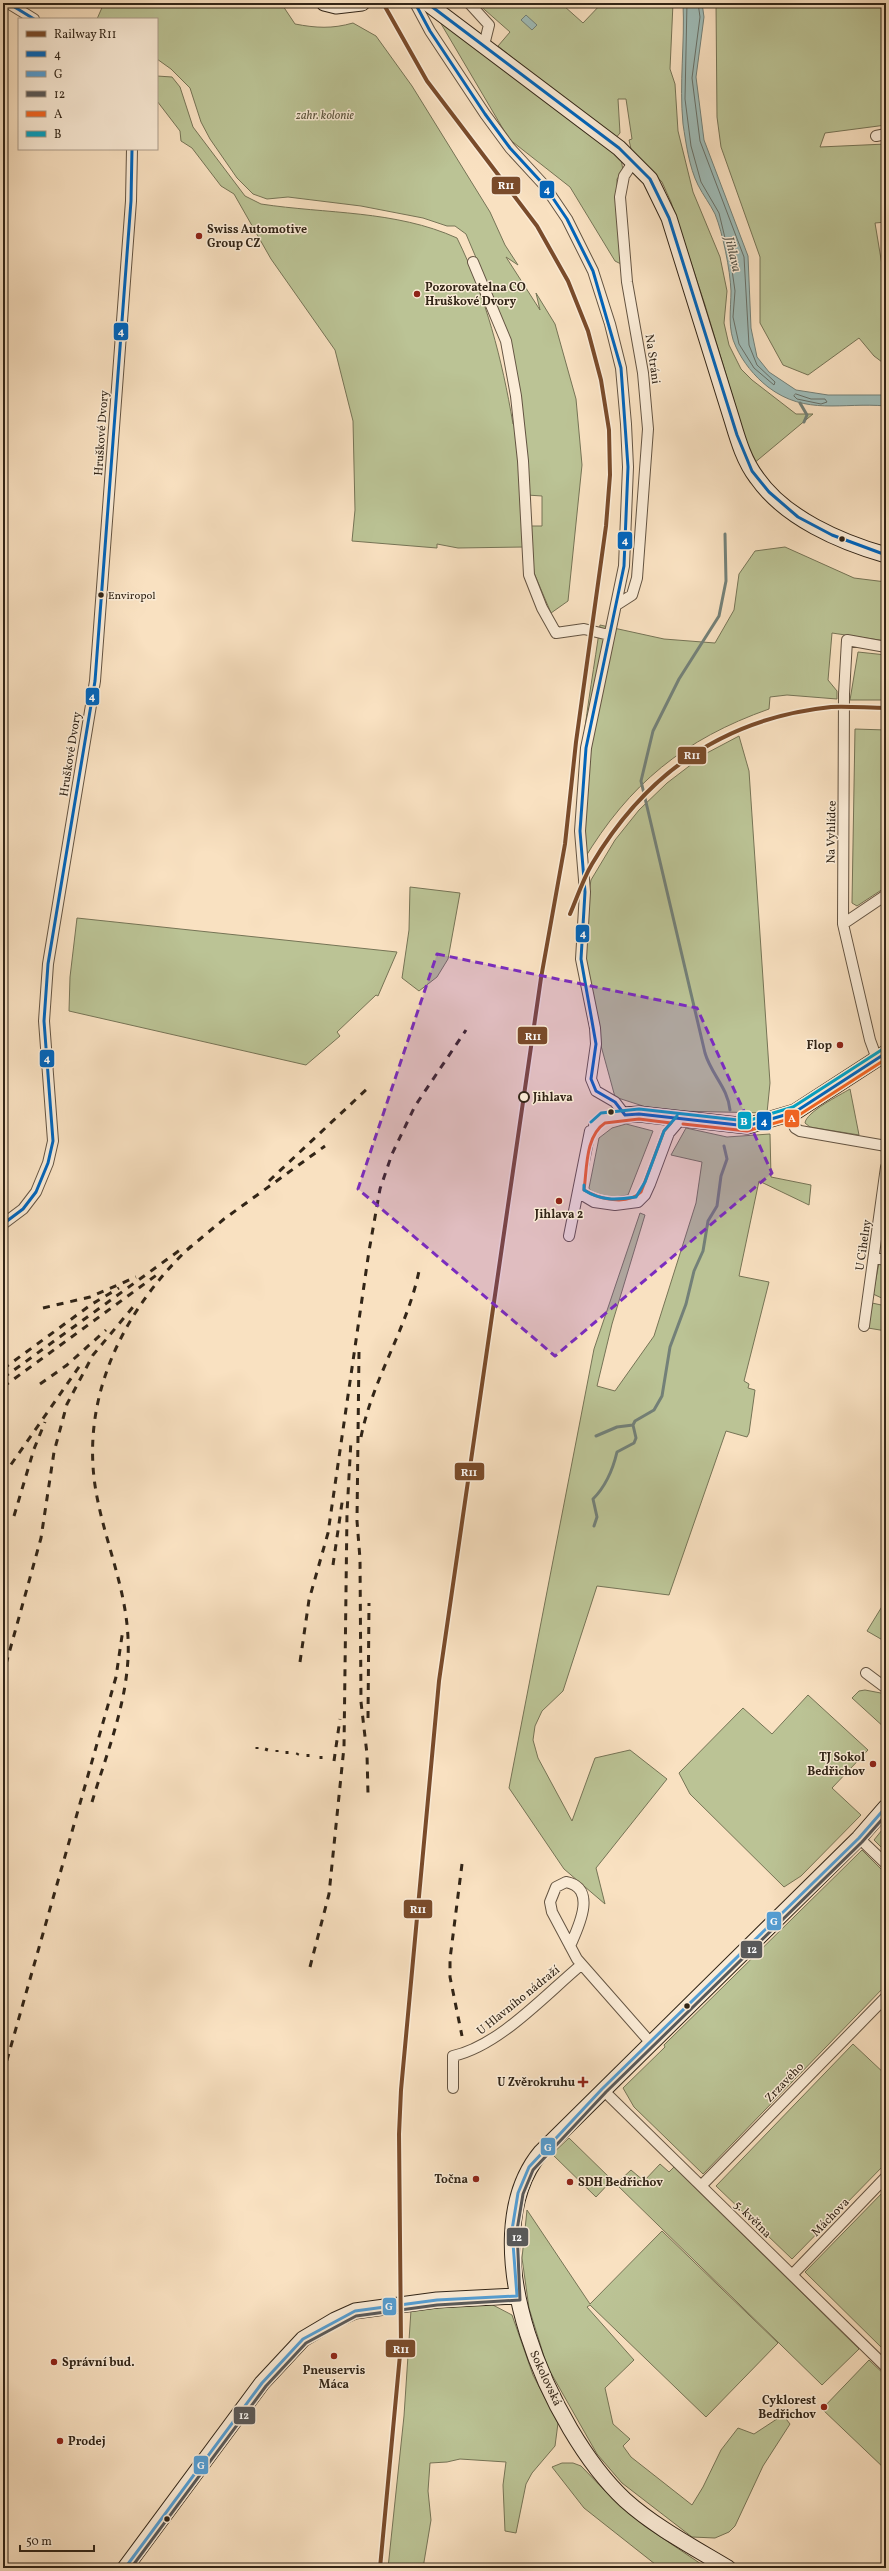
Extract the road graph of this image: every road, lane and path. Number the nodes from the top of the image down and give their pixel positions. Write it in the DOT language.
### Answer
graph roads {
  1 [pos="8,3"];
  2 [pos="324,3"];
  3 [pos="362,3"];
  4 [pos="415,3"];
  5 [pos="427,3"];
  6 [pos="469,3"];
  7 [pos="32,18"];
  8 [pos="484,45"];
  9 [pos="132,150"];
  10 [pos="634,161"];
  11 [pos="473,262"];
  12 [pos="886,555"];
  13 [pos="618,604"];
  14 [pos="609,635"];
  15 [pos="886,647"];
  16 [pos="886,895"];
  17 [pos="843,924"];
  18 [pos="881,1056"];
  19 [pos="626,1115"];
  20 [pos="789,1115"];
  21 [pos="681,1119"];
  22 [pos="886,1146"];
  23 [pos="886,1167"];
  24 [pos="579,1193"];
  25 [pos="3,1224"];
  26 [pos="569,1236"];
  27 [pos="874,1258"];
  28 [pos="886,1260"];
  29 [pos="864,1326"];
  30 [pos="866,1673"];
  31 [pos="886,1688"];
  32 [pos="886,1807"];
  33 [pos="859,1838"];
  34 [pos="886,1864"];
  35 [pos="570,1946"];
  36 [pos="581,1965"];
  37 [pos="886,1997"];
  38 [pos="650,2042"];
  39 [pos="453,2088"];
  40 [pos="602,2089"];
  41 [pos="886,2177"];
  42 [pos="701,2186"];
  43 [pos="792,2275"];
  44 [pos="517,2296"];
  45 [pos="886,2367"];
  46 [pos="124,2568"];
  47 [pos="728,2568"];
  1 -- 7 [label="street"];
  2 -- 3 [label="street"];
  4 -- 13 [label="street"];
  5 -- 8 [label="street"];
  6 -- 8 [label="street"];
  8 -- 10 [label="street"];
  9 -- 25 [label="street, Hruškové Dvory"];
  10 -- 12 [label="street"];
  10 -- 13 [label="street, Na Stráni"];
  11 -- 14 [label="street"];
  13 -- 14 [label="street"];
  14 -- 19 [label="street"];
  15 -- 17 [label="street, Na Vyhlídce"];
  16 -- 17 [label="street"];
  17 -- 18 [label="street, Na Vyhlídce"];
  18 -- 20 [label="street"];
  19 -- 21 [label="street"];
  19 -- 24 [label="street"];
  20 -- 21 [label="street"];
  20 -- 22 [label="street"];
  21 -- 24 [label="street"];
  23 -- 27 [label="street, U Cihelny"];
  24 -- 26 [label="street"];
  27 -- 28 [label="street"];
  27 -- 29 [label="street, U Cihelny"];
  30 -- 31 [label="street"];
  32 -- 33 [label="street, Sokolovská"];
  33 -- 34 [label="street"];
  33 -- 38 [label="street, Sokolovská"];
  35 -- 35 [label="street"];
  35 -- 36 [label="street"];
  36 -- 38 [label="street"];
  36 -- 39 [label="street, U Hlavního nádraží"];
  37 -- 42 [label="street, Zrzavého"];
  38 -- 40 [label="street, Sokolovská"];
  40 -- 42 [label="street, 5. května"];
  40 -- 44 [label="street, Sokolovská"];
  41 -- 43 [label="street, Máchova"];
  42 -- 43 [label="street, 5. května"];
  43 -- 45 [label="street, 5. května"];
  44 -- 46 [label="street"];
  44 -- 47 [label="street, Sokolovská"];
}
